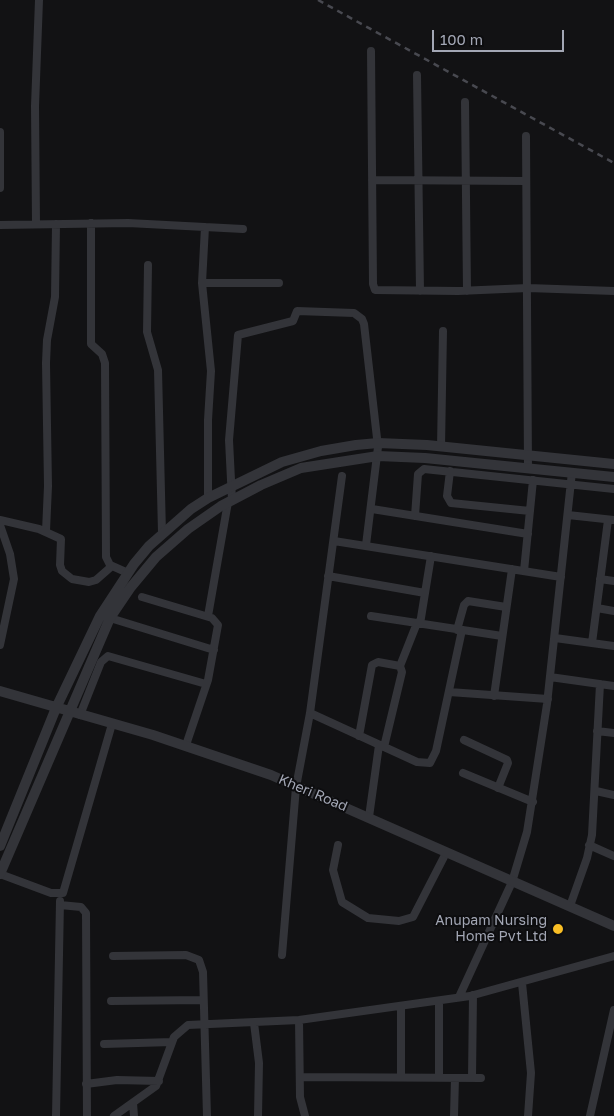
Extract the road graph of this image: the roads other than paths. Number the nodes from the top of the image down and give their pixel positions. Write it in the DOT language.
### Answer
graph roads {
  1 [pos="39,0"];
  2 [pos="371,51"];
  3 [pos="417,75"];
  4 [pos="465,102"];
  5 [pos="0,132"];
  6 [pos="526,136"];
  7 [pos="372,180"];
  8 [pos="418,180"];
  9 [pos="466,180"];
  10 [pos="526,181"];
  11 [pos="0,188"];
  12 [pos="91,223"];
  13 [pos="36,224"];
  14 [pos="56,224"];
  15 [pos="0,225"];
  16 [pos="205,227"];
  17 [pos="242,229"];
  18 [pos="148,265"];
  19 [pos="202,283"];
  20 [pos="279,283"];
  21 [pos="528,288"];
  22 [pos="420,291"];
  23 [pos="468,291"];
  24 [pos="614,291"];
  25 [pos="443,331"];
  26 [pos="440,446"];
  27 [pos="378,450"];
  28 [pos="529,461"];
  29 [pos="614,464"];
  30 [pos="450,471"];
  31 [pos="572,472"];
  32 [pos="342,476"];
  33 [pos="614,477"];
  34 [pos="534,480"];
  35 [pos="571,484"];
  36 [pos="614,489"];
  37 [pos="231,494"];
  38 [pos="208,498"];
  39 [pos="372,509"];
  40 [pos="530,511"];
  41 [pos="568,515"];
  42 [pos="415,516"];
  43 [pos="0,520"];
  44 [pos="611,520"];
  45 [pos="0,525"];
  46 [pos="46,531"];
  47 [pos="162,533"];
  48 [pos="528,534"];
  49 [pos="334,540"];
  50 [pos="366,545"];
  51 [pos="604,549"];
  52 [pos="614,550"];
  53 [pos="431,556"];
  54 [pos="112,566"];
  55 [pos="512,569"];
  56 [pos="524,571"];
  57 [pos="128,573"];
  58 [pos="328,576"];
  59 [pos="561,578"];
  60 [pos="600,579"];
  61 [pos="614,580"];
  62 [pos="425,593"];
  63 [pos="142,597"];
  64 [pos="506,607"];
  65 [pos="597,608"];
  66 [pos="614,611"];
  67 [pos="208,616"];
  68 [pos="371,616"];
  69 [pos="110,618"];
  70 [pos="419,623"];
  71 [pos="460,630"];
  72 [pos="502,636"];
  73 [pos="554,638"];
  74 [pos="592,643"];
  75 [pos="0,645"];
  76 [pos="614,646"];
  77 [pos="214,650"];
  78 [pos="400,666"];
  79 [pos="550,677"];
  80 [pos="206,684"];
  81 [pos="600,684"];
  82 [pos="614,686"];
  83 [pos="0,691"];
  84 [pos="449,692"];
  85 [pos="494,696"];
  86 [pos="548,699"];
  87 [pos="63,710"];
  88 [pos="310,713"];
  89 [pos="80,715"];
  90 [pos="112,724"];
  91 [pos="597,731"];
  92 [pos="614,733"];
  93 [pos="359,736"];
  94 [pos="464,740"];
  95 [pos="186,746"];
  96 [pos="381,746"];
  97 [pos="463,773"];
  98 [pos="296,787"];
  99 [pos="498,788"];
  100 [pos="596,791"];
  101 [pos="614,795"];
  102 [pos="533,802"];
  103 [pos="369,817"];
  104 [pos="338,845"];
  105 [pos="589,845"];
  106 [pos="0,846"];
  107 [pos="446,853"];
  108 [pos="614,856"];
  109 [pos="0,874"];
  110 [pos="512,882"];
  111 [pos="60,894"];
  112 [pos="60,905"];
  113 [pos="570,906"];
  114 [pos="614,926"];
  115 [pos="113,956"];
  116 [pos="282,956"];
  117 [pos="614,956"];
  118 [pos="522,983"];
  119 [pos="473,995"];
  120 [pos="459,997"];
  121 [pos="203,1000"];
  122 [pos="111,1001"];
  123 [pos="439,1001"];
  124 [pos="401,1007"];
  125 [pos="614,1010"];
  126 [pos="299,1020"];
  127 [pos="204,1024"];
  128 [pos="254,1024"];
  129 [pos="611,1031"];
  130 [pos="172,1042"];
  131 [pos="104,1044"];
  132 [pos="301,1077"];
  133 [pos="401,1077"];
  134 [pos="439,1078"];
  135 [pos="455,1078"];
  136 [pos="472,1078"];
  137 [pos="481,1078"];
  138 [pos="159,1081"];
  139 [pos="86,1084"];
  140 [pos="133,1103"];
  141 [pos="56,1116"];
  142 [pos="87,1116"];
  143 [pos="114,1116"];
  144 [pos="134,1116"];
  145 [pos="207,1116"];
  146 [pos="258,1116"];
  147 [pos="305,1116"];
  148 [pos="454,1116"];
  149 [pos="528,1116"];
  150 [pos="590,1116"];
  1 -- 13 [label="street"];
  2 -- 7 [label="street"];
  3 -- 8 [label="street"];
  4 -- 9 [label="street"];
  5 -- 11 [label="street"];
  6 -- 10 [label="street"];
  7 -- 8 [label="street"];
  7 -- 22 [label="street"];
  8 -- 9 [label="street"];
  8 -- 22 [label="street"];
  9 -- 10 [label="street"];
  9 -- 23 [label="street"];
  10 -- 21 [label="street"];
  12 -- 14 [label="street"];
  12 -- 16 [label="street"];
  12 -- 54 [label="street"];
  13 -- 14 [label="street"];
  13 -- 15 [label="street"];
  14 -- 46 [label="street"];
  16 -- 17 [label="street"];
  16 -- 19 [label="street"];
  18 -- 47 [label="street"];
  19 -- 20 [label="street"];
  19 -- 38 [label="street"];
  21 -- 23 [label="street"];
  21 -- 24 [label="street"];
  21 -- 28 [label="street"];
  22 -- 23 [label="street"];
  25 -- 26 [label="street"];
  26 -- 27 [label="street"];
  26 -- 28 [label="street"];
  27 -- 28 [label="street"];
  27 -- 37 [label="street"];
  27 -- 37 [label="street"];
  27 -- 39 [label="street"];
  28 -- 29 [label="street"];
  28 -- 31 [label="street"];
  30 -- 34 [label="street"];
  30 -- 40 [label="street"];
  30 -- 42 [label="street"];
  31 -- 33 [label="street"];
  31 -- 35 [label="street"];
  32 -- 49 [label="street"];
  34 -- 35 [label="street"];
  34 -- 40 [label="street"];
  35 -- 36 [label="street"];
  35 -- 41 [label="street"];
  37 -- 38 [label="street"];
  37 -- 67 [label="street"];
  37 -- 69 [label="street"];
  38 -- 47 [label="street"];
  39 -- 42 [label="street"];
  39 -- 50 [label="street"];
  40 -- 48 [label="street"];
  41 -- 44 [label="street"];
  41 -- 59 [label="street"];
  42 -- 48 [label="street"];
  43 -- 46 [label="street"];
  44 -- 51 [label="street"];
  45 -- 75 [label="street"];
  46 -- 54 [label="street"];
  47 -- 57 [label="street"];
  48 -- 56 [label="street"];
  49 -- 50 [label="street"];
  49 -- 58 [label="street"];
  50 -- 53 [label="street"];
  51 -- 52 [label="street"];
  51 -- 60 [label="street"];
  53 -- 55 [label="street"];
  53 -- 62 [label="street"];
  54 -- 57 [label="street"];
  55 -- 56 [label="street"];
  55 -- 64 [label="street"];
  56 -- 59 [label="street"];
  57 -- 87 [label="street"];
  58 -- 62 [label="street"];
  58 -- 88 [label="street"];
  59 -- 73 [label="street"];
  60 -- 61 [label="street"];
  60 -- 65 [label="street"];
  62 -- 70 [label="street"];
  63 -- 67 [label="street"];
  64 -- 71 [label="street"];
  64 -- 72 [label="street"];
  65 -- 66 [label="street"];
  65 -- 74 [label="street"];
  67 -- 77 [label="street"];
  68 -- 70 [label="street"];
  69 -- 77 [label="street"];
  69 -- 87 [label="street"];
  70 -- 71 [label="street"];
  70 -- 78 [label="street"];
  71 -- 72 [label="street"];
  71 -- 84 [label="street"];
  72 -- 85 [label="street"];
  73 -- 74 [label="street"];
  73 -- 79 [label="street"];
  74 -- 76 [label="street"];
  77 -- 80 [label="street"];
  78 -- 93 [label="street"];
  78 -- 96 [label="street"];
  79 -- 81 [label="street"];
  79 -- 86 [label="street"];
  80 -- 89 [label="street"];
  80 -- 95 [label="street"];
  81 -- 82 [label="street"];
  81 -- 91 [label="street"];
  83 -- 87 [label="street, Kheri Road"];
  84 -- 85 [label="street"];
  84 -- 96 [label="street"];
  85 -- 86 [label="street"];
  86 -- 102 [label="street"];
  87 -- 89 [label="street, Kheri Road"];
  87 -- 106 [label="street"];
  87 -- 109 [label="street"];
  88 -- 93 [label="street"];
  88 -- 98 [label="street"];
  89 -- 90 [label="street, Kheri Road"];
  90 -- 95 [label="street, Kheri Road"];
  90 -- 111 [label="street"];
  91 -- 92 [label="street"];
  91 -- 100 [label="street"];
  93 -- 96 [label="street"];
  94 -- 99 [label="street"];
  95 -- 98 [label="street, Kheri Road"];
  96 -- 103 [label="street"];
  97 -- 99 [label="street"];
  98 -- 103 [label="street, Kheri Road"];
  98 -- 116 [label="street"];
  99 -- 102 [label="street"];
  100 -- 101 [label="street"];
  100 -- 105 [label="street"];
  102 -- 110 [label="street"];
  103 -- 107 [label="street, Kheri Road"];
  104 -- 107 [label="street"];
  105 -- 108 [label="street"];
  105 -- 113 [label="street"];
  107 -- 110 [label="street, Kheri Road"];
  109 -- 111 [label="street"];
  110 -- 113 [label="street, Kheri Road"];
  110 -- 120 [label="street"];
  111 -- 112 [label="street"];
  112 -- 139 [label="street"];
  112 -- 141 [label="street"];
  113 -- 114 [label="street, Kheri Road"];
  115 -- 121 [label="street"];
  117 -- 118 [label="street"];
  118 -- 119 [label="street"];
  118 -- 149 [label="street"];
  119 -- 120 [label="street"];
  119 -- 136 [label="street"];
  120 -- 123 [label="street"];
  121 -- 122 [label="street"];
  121 -- 127 [label="street"];
  123 -- 124 [label="street"];
  123 -- 134 [label="street"];
  124 -- 126 [label="street"];
  124 -- 133 [label="street"];
  125 -- 129 [label="street"];
  126 -- 128 [label="street"];
  126 -- 132 [label="street"];
  127 -- 128 [label="street"];
  127 -- 130 [label="street"];
  127 -- 145 [label="street"];
  128 -- 146 [label="street"];
  129 -- 150 [label="street"];
  130 -- 131 [label="street"];
  130 -- 138 [label="street"];
  132 -- 133 [label="street"];
  132 -- 147 [label="street"];
  133 -- 134 [label="street"];
  134 -- 135 [label="street"];
  135 -- 136 [label="street"];
  135 -- 148 [label="street"];
  136 -- 137 [label="street"];
  138 -- 139 [label="street"];
  138 -- 140 [label="street"];
  139 -- 142 [label="street"];
  140 -- 143 [label="street"];
  140 -- 144 [label="street"];
}
